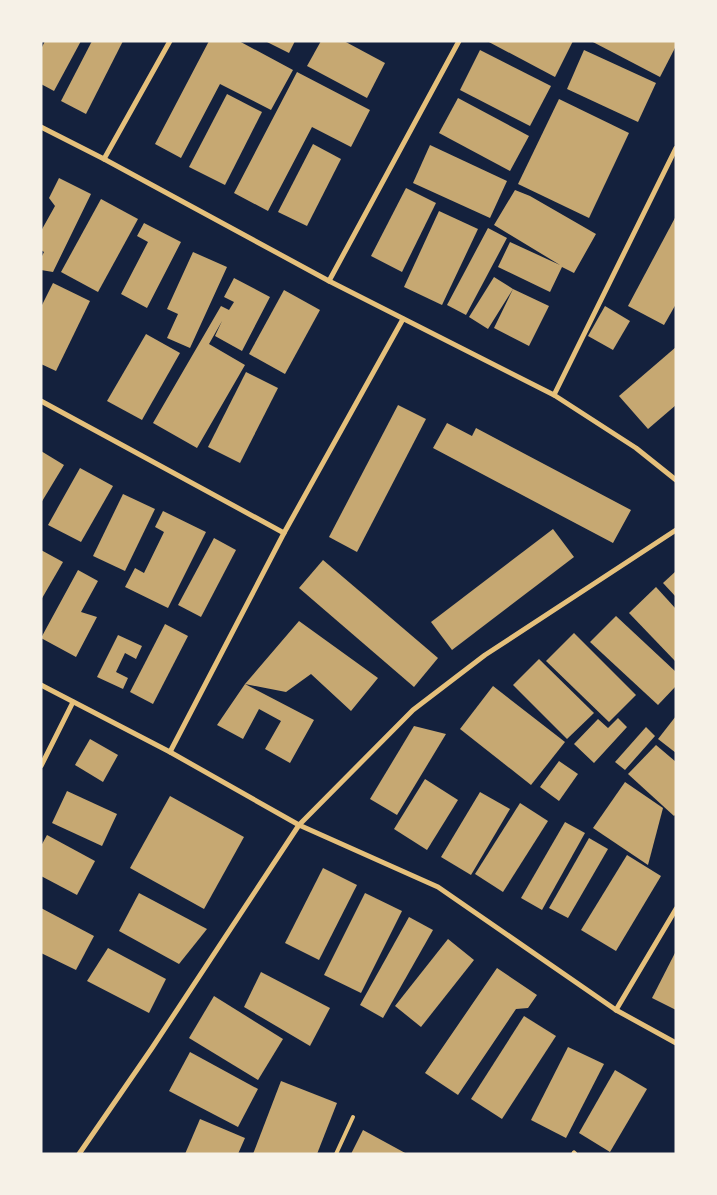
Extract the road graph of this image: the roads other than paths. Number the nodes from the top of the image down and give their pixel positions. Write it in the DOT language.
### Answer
graph roads {
  1 [pos="170,41"];
  2 [pos="459,41"];
  3 [pos="41,127"];
  4 [pos="676,148"];
  5 [pos="104,159"];
  6 [pos="329,280"];
  7 [pos="403,319"];
  8 [pos="554,395"];
  9 [pos="41,401"];
  10 [pos="676,480"];
  11 [pos="676,530"];
  12 [pos="284,533"];
  13 [pos="41,685"];
  14 [pos="73,702"];
  15 [pos="170,752"];
  16 [pos="41,766"];
  17 [pos="299,825"];
  18 [pos="676,909"];
  19 [pos="616,1010"];
  20 [pos="676,1043"];
  21 [pos="353,1117"];
  22 [pos="79,1154"];
  23 [pos="336,1154"];
  1 -- 5 [label="street"];
  2 -- 6 [label="street"];
  3 -- 5 [label="street"];
  4 -- 8 [label="street"];
  5 -- 6 [label="street"];
  6 -- 7 [label="street"];
  7 -- 8 [label="street"];
  7 -- 12 [label="street"];
  8 -- 10 [label="street"];
  9 -- 12 [label="street"];
  11 -- 17 [label="street"];
  12 -- 15 [label="street"];
  13 -- 14 [label="street"];
  14 -- 15 [label="street"];
  14 -- 16 [label="street"];
  15 -- 17 [label="street"];
  17 -- 19 [label="street"];
  17 -- 22 [label="street"];
  18 -- 19 [label="street"];
  19 -- 20 [label="street"];
  21 -- 23 [label="lane"];
}
